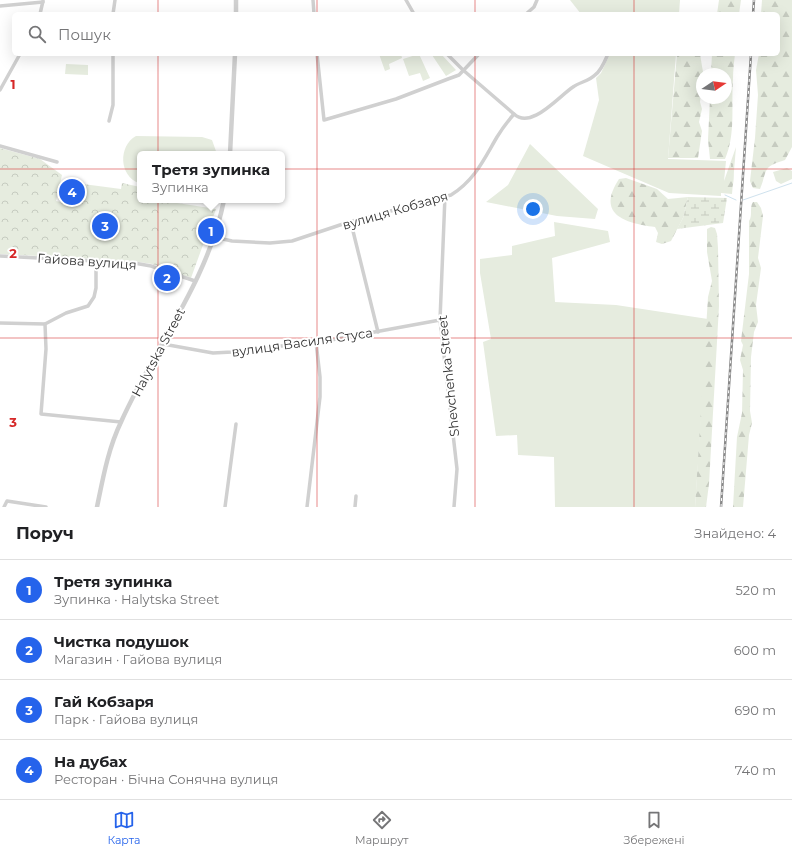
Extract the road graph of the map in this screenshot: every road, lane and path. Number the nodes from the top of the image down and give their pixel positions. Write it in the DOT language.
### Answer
graph roads {
  1 [pos="115,0"];
  2 [pos="236,0"];
  3 [pos="313,0"];
  4 [pos="406,0"];
  5 [pos="537,0"];
  6 [pos="43,1"];
  7 [pos="0,6"];
  8 [pos="40,12"];
  9 [pos="113,12"];
  10 [pos="236,12"];
  11 [pos="314,12"];
  12 [pos="413,12"];
  13 [pos="528,12"];
  14 [pos="19,56"];
  15 [pos="112,56"];
  16 [pos="235,56"];
  17 [pos="317,56"];
  18 [pos="450,56"];
  19 [pos="477,56"];
  20 [pos="607,56"];
  21 [pos="463,70"];
  22 [pos="0,90"];
  23 [pos="514,114"];
  24 [pos="109,122"];
  25 [pos="0,146"];
  26 [pos="230,151"];
  27 [pos="57,162"];
  28 [pos="446,196"];
  29 [pos="223,203"];
  30 [pos="349,222"];
  31 [pos="214,238"];
  32 [pos="0,256"];
  33 [pos="96,261"];
  34 [pos="195,282"];
  35 [pos="440,320"];
  36 [pos="0,323"];
  37 [pos="45,324"];
  38 [pos="378,332"];
  39 [pos="316,342"];
  40 [pos="163,344"];
  41 [pos="121,422"];
  42 [pos="236,424"];
  43 [pos="356,496"];
  44 [pos="4,507"];
  45 [pos="46,507"];
  46 [pos="97,507"];
  47 [pos="225,507"];
  48 [pos="306,507"];
  49 [pos="356,507"];
  50 [pos="454,507"];
  1 -- 9 [label="street"];
  2 -- 10 [label="street"];
  3 -- 11 [label="street"];
  4 -- 12 [label="street"];
  5 -- 13 [label="street"];
  6 -- 7 [label="street"];
  6 -- 8 [label="street"];
  14 -- 22 [label="street"];
  15 -- 24 [label="street"];
  16 -- 26 [label="street"];
  17 -- 21 [label="street"];
  18 -- 21 [label="street"];
  19 -- 21 [label="street"];
  20 -- 23 [label="street"];
  21 -- 23 [label="street"];
  23 -- 28 [label="street, вулиця Кобзаря"];
  25 -- 27 [label="street"];
  28 -- 30 [label="street, вулиця Кобзаря"];
  28 -- 35 [label="street, Shevchenka Street"];
  29 -- 31 [label="street, Halytska Street"];
  30 -- 31 [label="street, вулиця Кобзаря"];
  30 -- 38 [label="street"];
  31 -- 34 [label="street, Halytska Street"];
  32 -- 33 [label="street, Гайова вулиця"];
  33 -- 34 [label="street, Гайова вулиця"];
  33 -- 37 [label="street"];
  34 -- 40 [label="street, Halytska Street"];
  35 -- 38 [label="street, вулиця Василя Стуса"];
  35 -- 50 [label="street, Shevchenka Street"];
  36 -- 37 [label="street"];
  37 -- 41 [label="street"];
  38 -- 39 [label="street, вулиця Василя Стуса"];
  39 -- 40 [label="street, вулиця Василя Стуса"];
  39 -- 48 [label="street"];
  40 -- 41 [label="street, Halytska Street"];
  41 -- 46 [label="street, Halytska Street"];
  42 -- 47 [label="street"];
  43 -- 49 [label="street"];
  44 -- 45 [label="street"];
}
